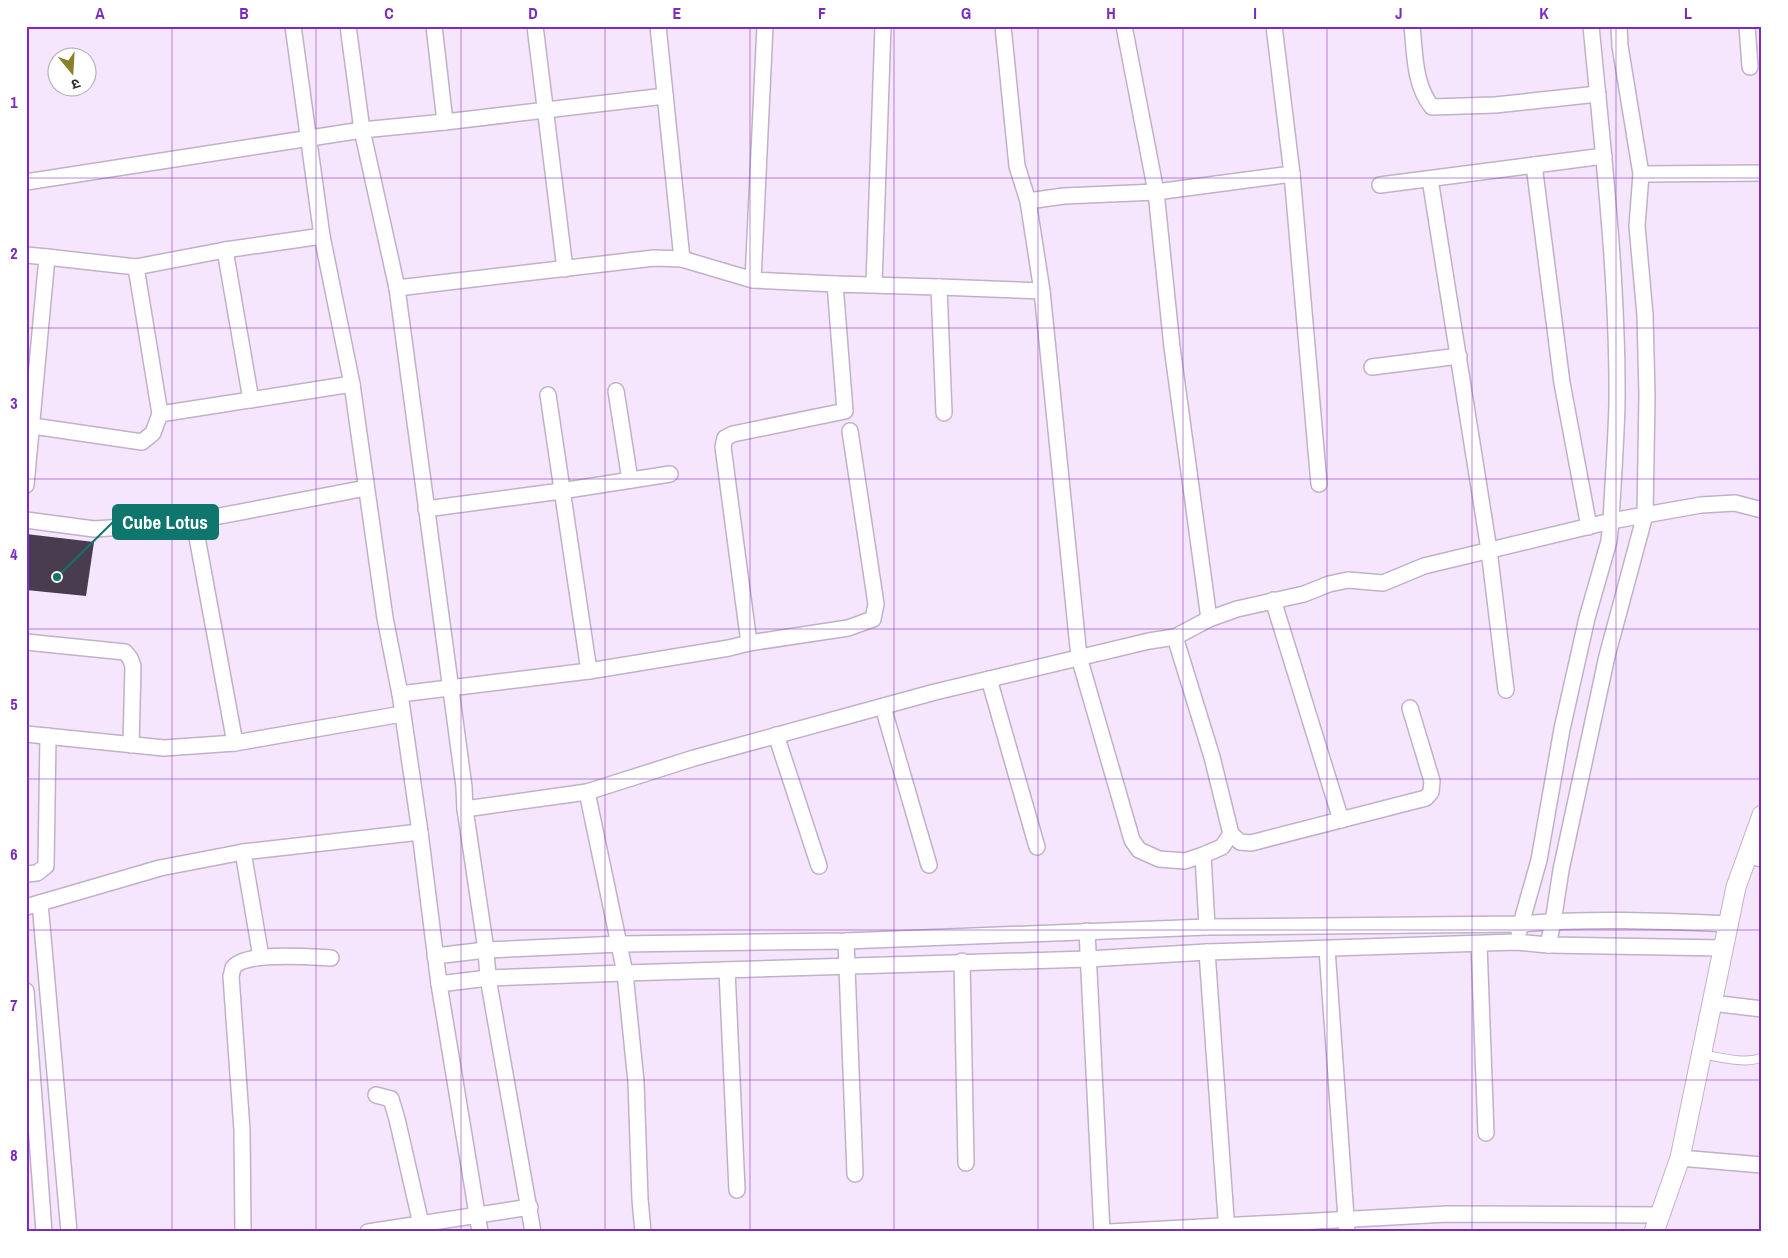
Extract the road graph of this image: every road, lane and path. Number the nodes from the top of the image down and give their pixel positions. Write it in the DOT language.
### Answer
graph roads {
  1 [pos="293,26"];
  2 [pos="348,26"];
  3 [pos="434,26"];
  4 [pos="535,26"];
  5 [pos="658,26"];
  6 [pos="765,26"];
  7 [pos="883,26"];
  8 [pos="1003,26"];
  9 [pos="1124,26"];
  10 [pos="1274,26"];
  11 [pos="1412,26"];
  12 [pos="1591,26"];
  13 [pos="1619,26"];
  14 [pos="1747,26"];
  15 [pos="1750,67"];
  16 [pos="1598,94"];
  17 [pos="665,96"];
  18 [pos="545,110"];
  19 [pos="445,122"];
  20 [pos="362,130"];
  21 [pos="308,139"];
  22 [pos="1604,156"];
  23 [pos="1534,166"];
  24 [pos="1762,173"];
  25 [pos="1292,174"];
  26 [pos="1641,174"];
  27 [pos="1430,179"];
  28 [pos="26,182"];
  29 [pos="1380,186"];
  30 [pos="1156,192"];
  31 [pos="1028,201"];
  32 [pos="322,236"];
  33 [pos="225,250"];
  34 [pos="26,255"];
  35 [pos="47,257"];
  36 [pos="682,259"];
  37 [pos="136,268"];
  38 [pos="565,269"];
  39 [pos="753,280"];
  40 [pos="835,284"];
  41 [pos="874,284"];
  42 [pos="939,287"];
  43 [pos="397,288"];
  44 [pos="1042,291"];
  45 [pos="1459,356"];
  46 [pos="1372,367"];
  47 [pos="352,384"];
  48 [pos="616,391"];
  49 [pos="548,395"];
  50 [pos="251,400"];
  51 [pos="944,413"];
  52 [pos="160,414"];
  53 [pos="29,426"];
  54 [pos="850,430"];
  55 [pos="670,474"];
  56 [pos="630,480"];
  57 [pos="1319,484"];
  58 [pos="26,485"];
  59 [pos="366,488"];
  60 [pos="561,491"];
  61 [pos="426,509"];
  62 [pos="1762,510"];
  63 [pos="1645,515"];
  64 [pos="26,520"];
  65 [pos="194,521"];
  66 [pos="1611,521"];
  67 [pos="1588,527"];
  68 [pos="1489,550"];
  69 [pos="1273,600"];
  70 [pos="1209,619"];
  71 [pos="1175,637"];
  72 [pos="26,642"];
  73 [pos="749,643"];
  74 [pos="1079,657"];
  75 [pos="588,670"];
  76 [pos="989,679"];
  77 [pos="450,688"];
  78 [pos="1506,690"];
  79 [pos="400,694"];
  80 [pos="883,706"];
  81 [pos="1410,708"];
  82 [pos="402,714"];
  83 [pos="26,734"];
  84 [pos="48,736"];
  85 [pos="776,736"];
  86 [pos="235,743"];
  87 [pos="131,745"];
  88 [pos="587,792"];
  89 [pos="465,809"];
  90 [pos="1762,816"];
  91 [pos="1341,820"];
  92 [pos="420,832"];
  93 [pos="1231,834"];
  94 [pos="1037,847"];
  95 [pos="243,852"];
  96 [pos="1203,855"];
  97 [pos="1754,858"];
  98 [pos="929,865"];
  99 [pos="819,866"];
  100 [pos="26,874"];
  101 [pos="33,905"];
  102 [pos="1553,922"];
  103 [pos="1521,924"];
  104 [pos="1730,924"];
  105 [pos="1207,927"];
  106 [pos="1087,931"];
  107 [pos="846,940"];
  108 [pos="1516,942"];
  109 [pos="620,944"];
  110 [pos="1479,944"];
  111 [pos="1548,945"];
  112 [pos="1723,948"];
  113 [pos="1327,949"];
  114 [pos="486,950"];
  115 [pos="1207,952"];
  116 [pos="435,956"];
  117 [pos="261,957"];
  118 [pos="331,958"];
  119 [pos="1088,959"];
  120 [pos="962,961"];
  121 [pos="848,965"];
  122 [pos="727,970"];
  123 [pos="625,973"];
  124 [pos="488,978"];
  125 [pos="439,984"];
  126 [pos="26,991"];
  127 [pos="1712,1003"];
  128 [pos="1762,1009"];
  129 [pos="1701,1054"];
  130 [pos="1762,1056"];
  131 [pos="376,1094"];
  132 [pos="1486,1133"];
  133 [pos="1680,1158"];
  134 [pos="966,1163"];
  135 [pos="1762,1165"];
  136 [pos="63,1168"];
  137 [pos="40,1170"];
  138 [pos="855,1174"];
  139 [pos="737,1190"];
  140 [pos="530,1207"];
  141 [pos="477,1215"];
  142 [pos="1657,1223"];
  143 [pos="421,1224"];
  144 [pos="1347,1226"];
  145 [pos="1227,1229"];
  146 [pos="44,1232"];
  147 [pos="69,1232"];
  148 [pos="244,1232"];
  149 [pos="368,1232"];
  150 [pos="480,1232"];
  151 [pos="533,1232"];
  152 [pos="643,1232"];
  153 [pos="1102,1232"];
  154 [pos="1109,1232"];
  1 -- 21 [label="street"];
  2 -- 20 [label="street"];
  3 -- 19 [label="street"];
  4 -- 18 [label="street"];
  5 -- 17 [label="street"];
  6 -- 39 [label="street"];
  7 -- 41 [label="street"];
  8 -- 31 [label="street"];
  9 -- 30 [label="street"];
  10 -- 25 [label="street"];
  11 -- 16 [label="street"];
  12 -- 16 [label="street"];
  13 -- 26 [label="street"];
  14 -- 15 [label="street"];
  16 -- 22 [label="street"];
  17 -- 18 [label="street"];
  17 -- 36 [label="street"];
  18 -- 19 [label="street"];
  18 -- 38 [label="street"];
  19 -- 20 [label="street"];
  20 -- 21 [label="street"];
  20 -- 43 [label="street"];
  21 -- 28 [label="street"];
  21 -- 32 [label="street"];
  22 -- 23 [label="street"];
  22 -- 66 [label="street"];
  23 -- 27 [label="street"];
  23 -- 67 [label="street"];
  24 -- 26 [label="street"];
  25 -- 30 [label="street"];
  25 -- 57 [label="street"];
  26 -- 63 [label="street"];
  27 -- 29 [label="street"];
  27 -- 45 [label="street"];
  30 -- 31 [label="street"];
  30 -- 70 [label="street"];
  31 -- 44 [label="street"];
  32 -- 33 [label="street"];
  32 -- 47 [label="street"];
  33 -- 37 [label="street"];
  33 -- 50 [label="street"];
  34 -- 35 [label="street"];
  35 -- 37 [label="street"];
  35 -- 53 [label="street"];
  36 -- 38 [label="street"];
  36 -- 39 [label="street"];
  37 -- 52 [label="street"];
  38 -- 43 [label="street"];
  39 -- 40 [label="street"];
  40 -- 41 [label="street"];
  40 -- 73 [label="street"];
  41 -- 42 [label="street"];
  42 -- 44 [label="street"];
  42 -- 51 [label="street"];
  43 -- 61 [label="street"];
  44 -- 74 [label="street"];
  45 -- 46 [label="street"];
  45 -- 68 [label="street"];
  47 -- 50 [label="street"];
  47 -- 59 [label="street"];
  48 -- 56 [label="street"];
  49 -- 60 [label="street"];
  50 -- 52 [label="street"];
  52 -- 53 [label="street"];
  53 -- 58 [label="street"];
  54 -- 73 [label="street"];
  55 -- 56 [label="street"];
  56 -- 60 [label="street"];
  59 -- 65 [label="street"];
  59 -- 79 [label="street"];
  60 -- 61 [label="street"];
  60 -- 75 [label="street"];
  61 -- 77 [label="street"];
  62 -- 63 [label="street"];
  63 -- 66 [label="street"];
  63 -- 102 [label="street"];
  64 -- 65 [label="street"];
  65 -- 86 [label="street"];
  66 -- 67 [label="street"];
  66 -- 103 [label="street"];
  67 -- 68 [label="street"];
  68 -- 69 [label="street"];
  68 -- 78 [label="street"];
  69 -- 70 [label="street"];
  69 -- 91 [label="street"];
  70 -- 71 [label="street"];
  71 -- 74 [label="street"];
  71 -- 93 [label="street"];
  72 -- 87 [label="street"];
  73 -- 75 [label="street"];
  74 -- 76 [label="street"];
  74 -- 96 [label="street"];
  75 -- 77 [label="street"];
  76 -- 80 [label="street"];
  76 -- 94 [label="street"];
  77 -- 79 [label="street"];
  77 -- 89 [label="street"];
  79 -- 82 [label="street"];
  80 -- 85 [label="street"];
  80 -- 98 [label="street"];
  81 -- 91 [label="street"];
  82 -- 86 [label="street"];
  82 -- 92 [label="street"];
  83 -- 84 [label="street"];
  84 -- 87 [label="street"];
  84 -- 100 [label="street"];
  85 -- 88 [label="street"];
  85 -- 99 [label="street"];
  86 -- 87 [label="street"];
  88 -- 89 [label="street"];
  88 -- 109 [label="street"];
  89 -- 114 [label="street"];
  90 -- 97 [label="street"];
  91 -- 93 [label="street"];
  92 -- 95 [label="street"];
  92 -- 116 [label="street"];
  93 -- 96 [label="street"];
  95 -- 101 [label="street"];
  95 -- 117 [label="street"];
  96 -- 105 [label="street"];
  97 -- 104 [label="street"];
  101 -- 136 [label="street"];
  102 -- 103 [label="street"];
  102 -- 104 [label="street"];
  102 -- 111 [label="street"];
  103 -- 105 [label="street"];
  103 -- 108 [label="street"];
  104 -- 112 [label="street"];
  105 -- 106 [label="street"];
  106 -- 107 [label="street"];
  106 -- 119 [label="street"];
  107 -- 109 [label="street"];
  107 -- 121 [label="street"];
  108 -- 110 [label="street"];
  108 -- 111 [label="street"];
  109 -- 114 [label="street"];
  109 -- 123 [label="street"];
  110 -- 113 [label="street"];
  110 -- 132 [label="street"];
  111 -- 112 [label="street"];
  112 -- 127 [label="street"];
  113 -- 115 [label="street"];
  113 -- 144 [label="street"];
  114 -- 116 [label="street"];
  114 -- 124 [label="street"];
  115 -- 119 [label="street"];
  115 -- 145 [label="street"];
  116 -- 125 [label="street"];
  117 -- 118 [label="street"];
  117 -- 148 [label="street"];
  119 -- 120 [label="street"];
  119 -- 153 [label="street"];
  120 -- 121 [label="street"];
  120 -- 134 [label="street"];
  121 -- 122 [label="street"];
  121 -- 138 [label="street"];
  122 -- 123 [label="street"];
  122 -- 139 [label="street"];
  123 -- 124 [label="street"];
  123 -- 152 [label="street"];
  124 -- 125 [label="street"];
  124 -- 140 [label="street"];
  125 -- 141 [label="street"];
  126 -- 137 [label="street"];
  127 -- 128 [label="street"];
  127 -- 129 [label="street"];
  129 -- 130 [label="lane"];
  129 -- 133 [label="street"];
  131 -- 143 [label="street"];
  133 -- 135 [label="street"];
  133 -- 142 [label="street"];
  136 -- 137 [label="street"];
  136 -- 147 [label="street"];
  137 -- 146 [label="street"];
  140 -- 141 [label="street"];
  140 -- 151 [label="street"];
  141 -- 143 [label="street"];
  141 -- 150 [label="street"];
  142 -- 144 [label="street"];
  143 -- 149 [label="street"];
  144 -- 145 [label="street"];
  145 -- 154 [label="street"];
}
